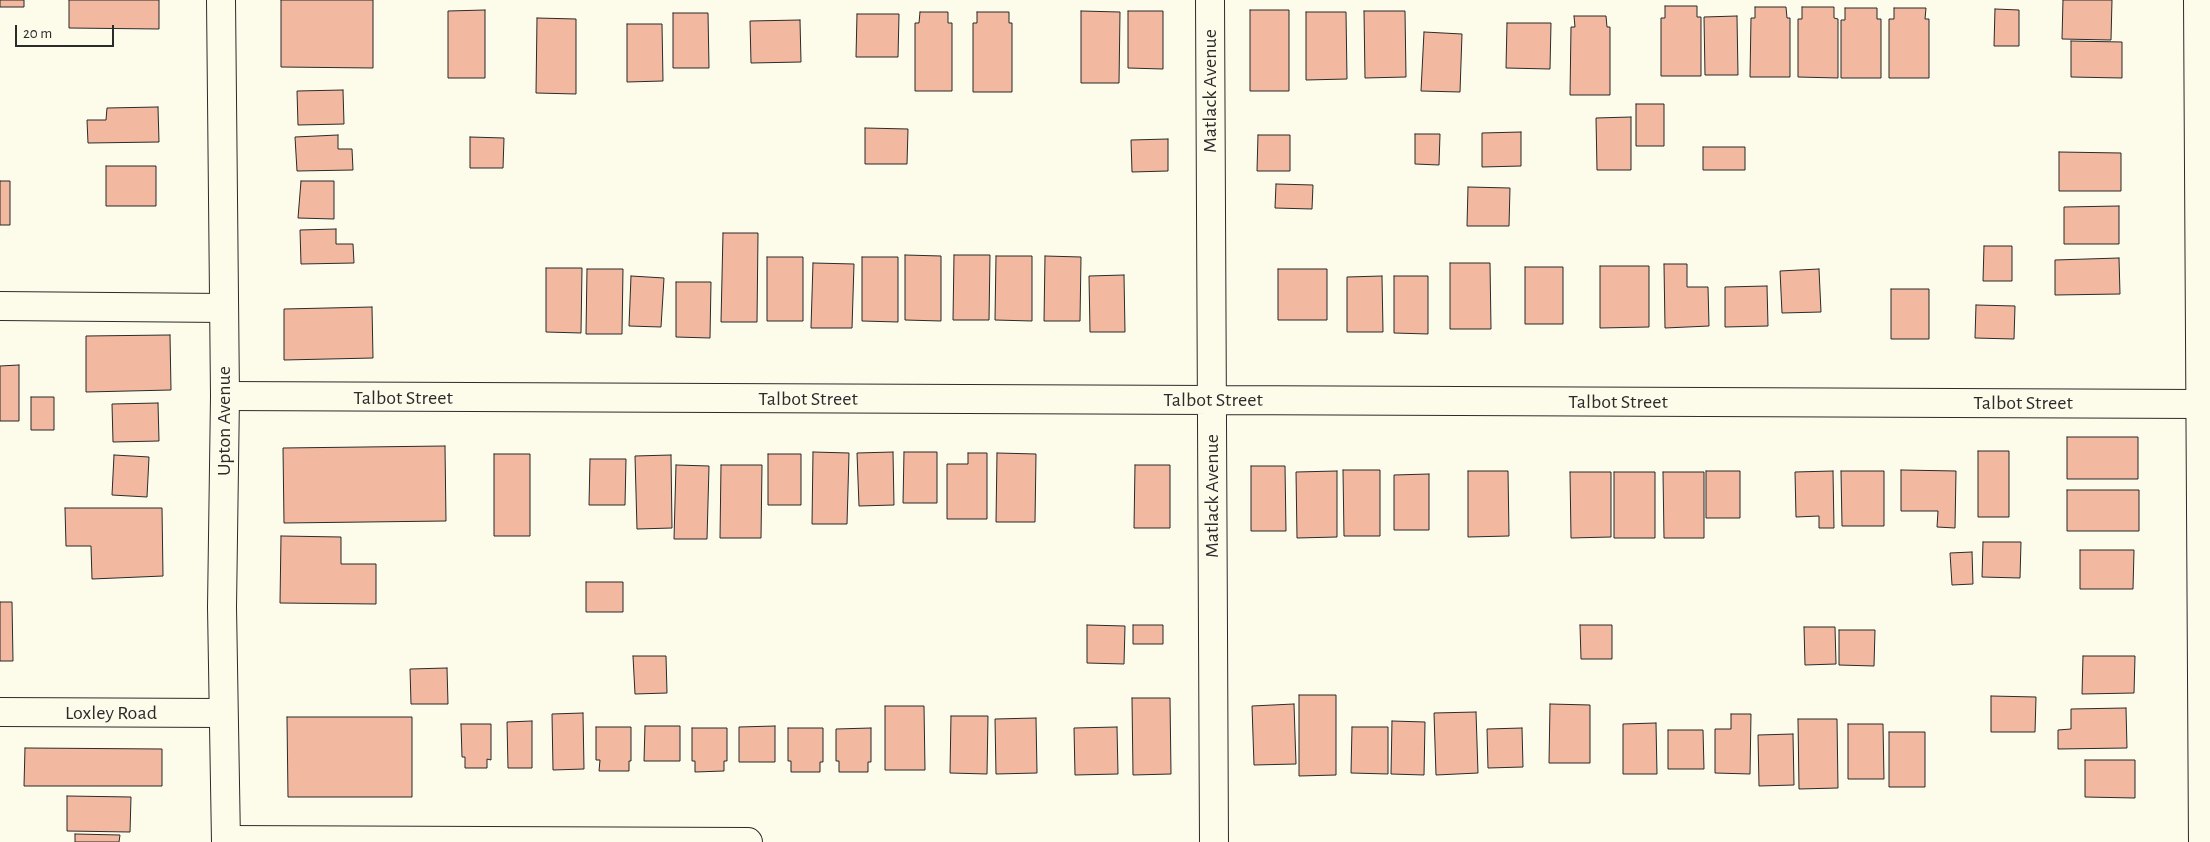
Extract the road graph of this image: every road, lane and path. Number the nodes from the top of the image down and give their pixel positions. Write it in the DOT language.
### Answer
graph roads {
  1 [pos="221,0"];
  2 [pos="1210,0"];
  3 [pos="2198,0"];
  4 [pos="0,306"];
  5 [pos="224,308"];
  6 [pos="225,396"];
  7 [pos="1212,400"];
  8 [pos="2200,404"];
  9 [pos="0,712"];
  10 [pos="223,713"];
  11 [pos="226,841"];
  12 [pos="748,842"];
  13 [pos="1214,842"];
  14 [pos="2203,842"];
  1 -- 5 [label="street, Upton Avenue"];
  2 -- 7 [label="street, Matlack Avenue"];
  3 -- 8 [label="street"];
  4 -- 5 [label="street"];
  5 -- 6 [label="street, Upton Avenue"];
  6 -- 7 [label="street, Talbot Street"];
  6 -- 10 [label="street, Upton Avenue"];
  7 -- 8 [label="street, Talbot Street"];
  7 -- 13 [label="street, Matlack Avenue"];
  8 -- 14 [label="street"];
  9 -- 10 [label="street, Loxley Road"];
  10 -- 11 [label="street, Upton Avenue"];
  11 -- 12 [label="street"];
}
